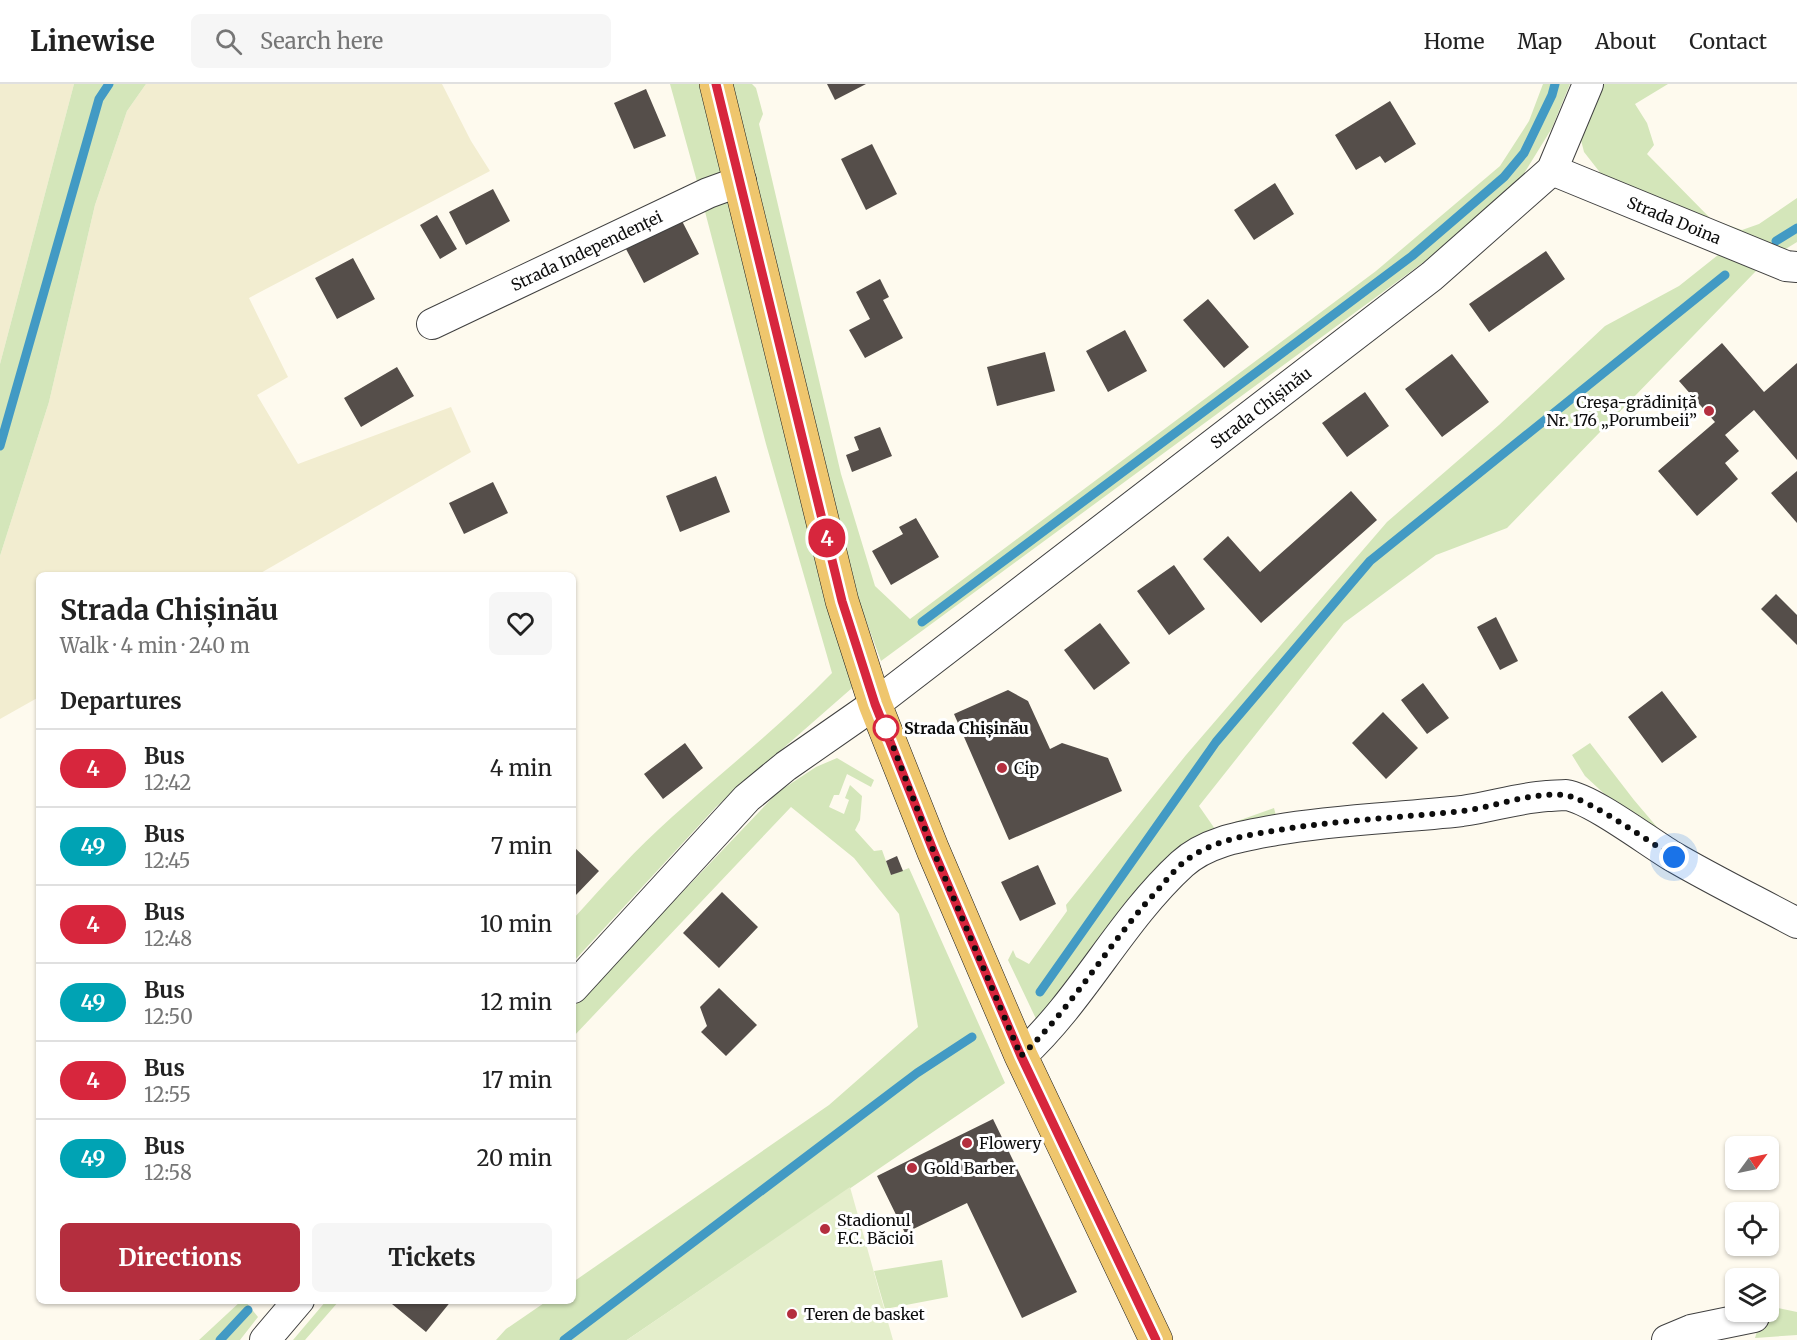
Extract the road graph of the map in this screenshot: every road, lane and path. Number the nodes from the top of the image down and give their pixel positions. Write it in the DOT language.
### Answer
graph roads {
  1 [pos="716,84"];
  2 [pos="1588,84"];
  3 [pos="1552,170"];
  4 [pos="741,181"];
  5 [pos="1797,267"];
  6 [pos="432,324"];
  7 [pos="875,704"];
  8 [pos="1797,923"];
  9 [pos="576,985"];
  10 [pos="1021,1056"];
  11 [pos="296,1304"];
  12 [pos="1730,1322"];
  13 [pos="265,1340"];
  14 [pos="1156,1340"];
  15 [pos="1667,1340"];
  1 -- 4 [label="main road"];
  2 -- 3 [label="street, Strada Chișinău"];
  3 -- 5 [label="street, Strada Doina"];
  3 -- 7 [label="street, Strada Chișinău"];
  4 -- 6 [label="street, Strada Independenței"];
  4 -- 7 [label="main road"];
  7 -- 9 [label="street, Strada Chișinău"];
  7 -- 10 [label="main road"];
  8 -- 10 [label="street"];
  10 -- 14 [label="main road"];
  11 -- 13 [label="street"];
  12 -- 15 [label="street"];
}
